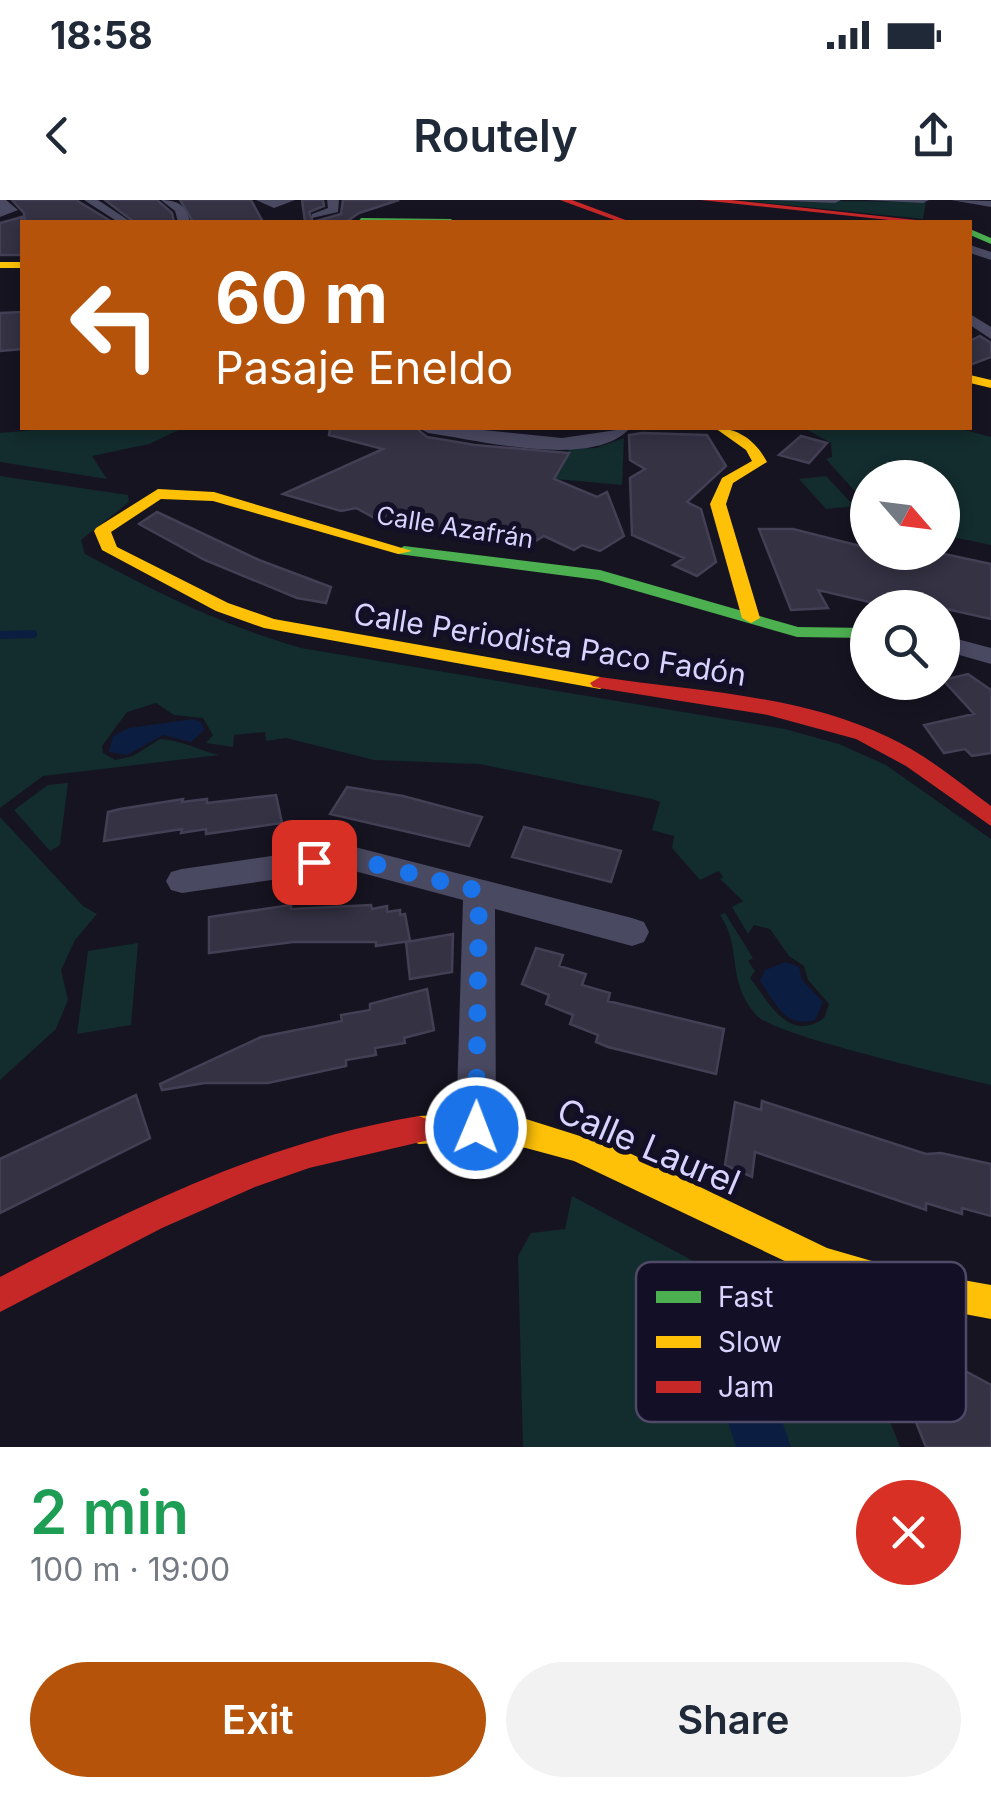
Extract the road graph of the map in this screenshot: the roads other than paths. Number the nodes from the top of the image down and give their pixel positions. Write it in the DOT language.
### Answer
graph roads {
  1 [pos="90,200"];
  2 [pos="167,200"];
  3 [pos="262,200"];
  4 [pos="289,200"];
  5 [pos="332,200"];
  6 [pos="376,200"];
  7 [pos="710,200"];
  8 [pos="772,200"];
  9 [pos="835,200"];
  10 [pos="872,200"];
  11 [pos="923,200"];
  12 [pos="956,200"];
  13 [pos="0,202"];
  14 [pos="991,204"];
  15 [pos="0,213"];
  16 [pos="316,216"];
  17 [pos="122,220"];
  18 [pos="183,220"];
  19 [pos="362,220"];
  20 [pos="910,220"];
  21 [pos="443,430"];
  22 [pos="620,430"];
  23 [pos="724,430"];
  24 [pos="102,531"];
  25 [pos="751,618"];
  26 [pos="850,633"];
  27 [pos="960,647"];
  28 [pos="991,656"];
  29 [pos="991,818"];
  30 [pos="182,880"];
  31 [pos="479,891"];
  32 [pos="632,932"];
  33 [pos="476,1128"];
  34 [pos="825,1262"];
  35 [pos="0,1295"];
  36 [pos="966,1297"];
  37 [pos="991,1302"];
  1 -- 17 [label="street"];
  2 -- 18 [label="street"];
  3 -- 4 [label="street"];
  5 -- 16 [label="street"];
  6 -- 19 [label="street"];
  7 -- 20 [label="street"];
  8 -- 9 [label="street"];
  10 -- 11 [label="street"];
  12 -- 14 [label="street"];
  13 -- 15 [label="street"];
  21 -- 22 [label="street"];
  23 -- 25 [label="street"];
  24 -- 25 [label="street, Calle Azafrán"];
  24 -- 29 [label="street, Calle Periodista Paco Fadón"];
  25 -- 26 [label="street, Calle Azafrán"];
  27 -- 28 [label="street"];
  30 -- 31 [label="street"];
  31 -- 32 [label="street"];
  31 -- 33 [label="street"];
  33 -- 34 [label="street, Calle Laurel"];
  33 -- 35 [label="street, Calle Laurel"];
  36 -- 37 [label="street, Calle Laurel"];
}
